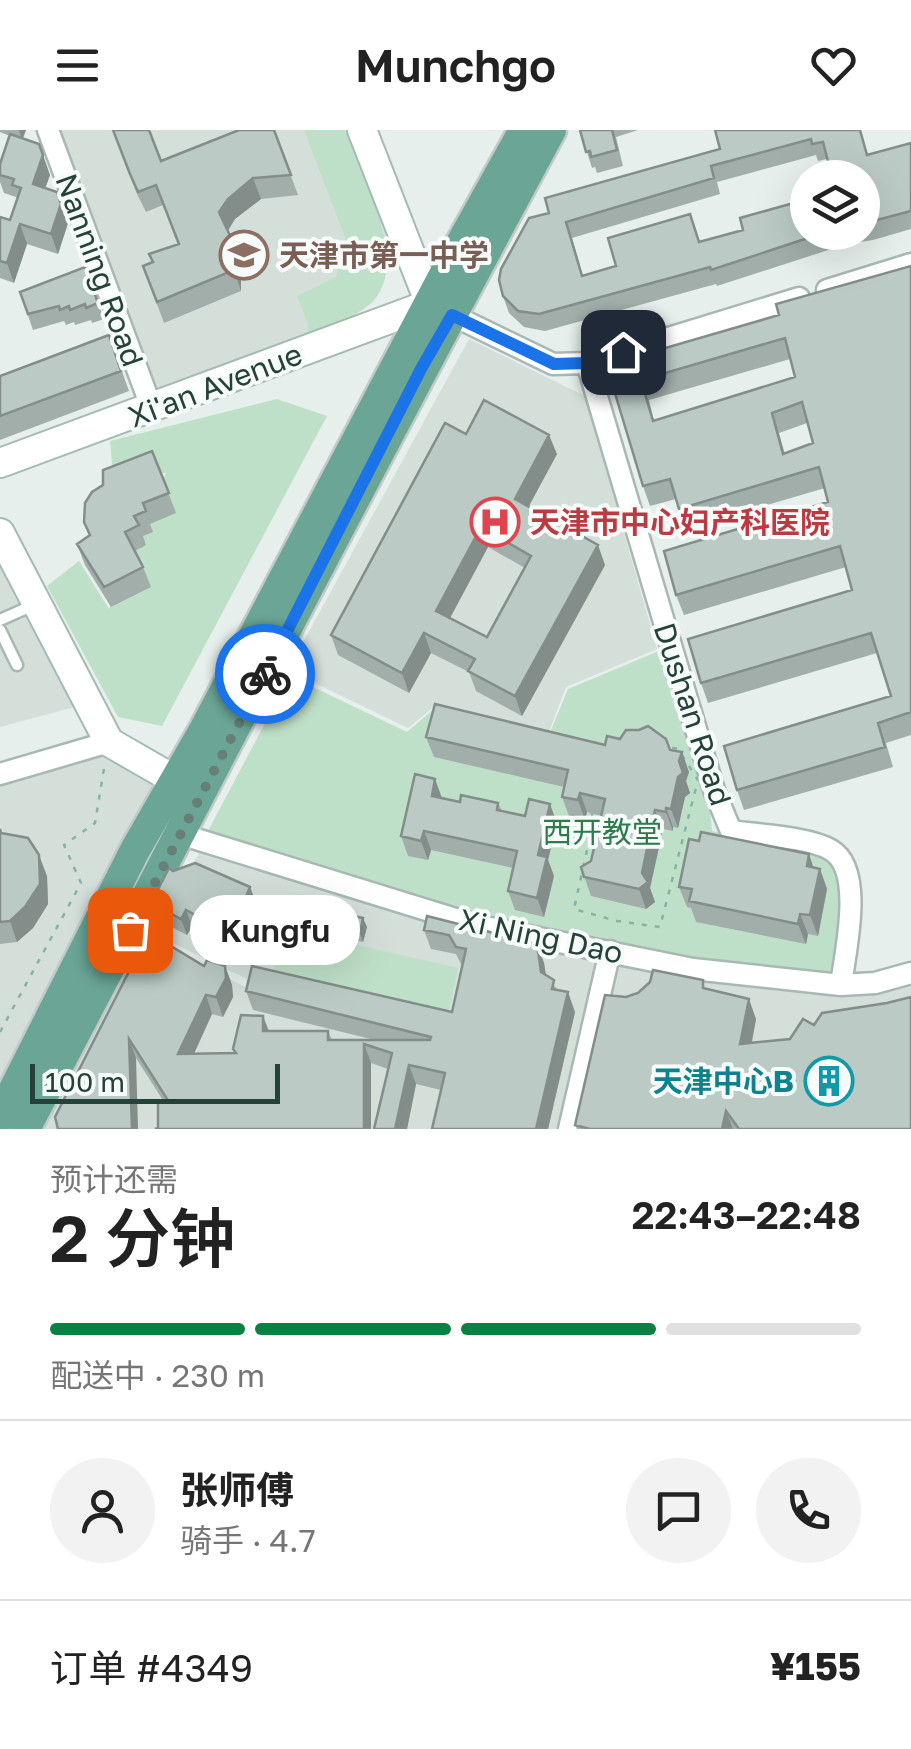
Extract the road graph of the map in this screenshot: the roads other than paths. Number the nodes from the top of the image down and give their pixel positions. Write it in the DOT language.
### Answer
graph roads {
  1 [pos="48,130"];
  2 [pos="362,130"];
  3 [pos="375,130"];
  4 [pos="524,130"];
  5 [pos="551,130"];
  6 [pos="411,242"];
  7 [pos="455,254"];
  8 [pos="911,264"];
  9 [pos="439,304"];
  10 [pos="372,326"];
  11 [pos="587,363"];
  12 [pos="152,409"];
  13 [pos="0,464"];
  14 [pos="0,533"];
  15 [pos="37,604"];
  16 [pos="0,620"];
  17 [pos="0,630"];
  18 [pos="17,664"];
  19 [pos="109,742"];
  20 [pos="0,774"];
  21 [pos="175,780"];
  22 [pos="180,834"];
  23 [pos="610,951"];
  24 [pos="911,973"];
  25 [pos="841,985"];
  26 [pos="0,1117"];
  27 [pos="25,1129"];
  28 [pos="569,1129"];
  1 -- 12 [label="street, Nanning Road"];
  2 -- 6 [label="street"];
  3 -- 6 [label="street"];
  4 -- 7 [label="main road"];
  5 -- 9 [label="main road"];
  6 -- 7 [label="street"];
  6 -- 9 [label="street"];
  6 -- 10 [label="street"];
  7 -- 9 [label="main road"];
  8 -- 11 [label="street"];
  9 -- 10 [label="street, Xi'an Avenue"];
  9 -- 11 [label="street"];
  9 -- 21 [label="main road"];
  9 -- 22 [label="main road"];
  10 -- 12 [label="street, Xi'an Avenue"];
  11 -- 25 [label="street, Dushan Road"];
  12 -- 13 [label="street, Xi'an Avenue"];
  14 -- 15 [label="street"];
  15 -- 16 [label="lane"];
  15 -- 19 [label="street"];
  17 -- 18 [label="lane"];
  19 -- 20 [label="street"];
  19 -- 21 [label="street"];
  21 -- 22 [label="street"];
  21 -- 26 [label="main road"];
  22 -- 23 [label="street, Xi Ning Dao"];
  22 -- 27 [label="main road"];
  23 -- 25 [label="street, Xi Ning Dao"];
  23 -- 28 [label="street"];
  24 -- 25 [label="street, Xi Ning Dao"];
}
